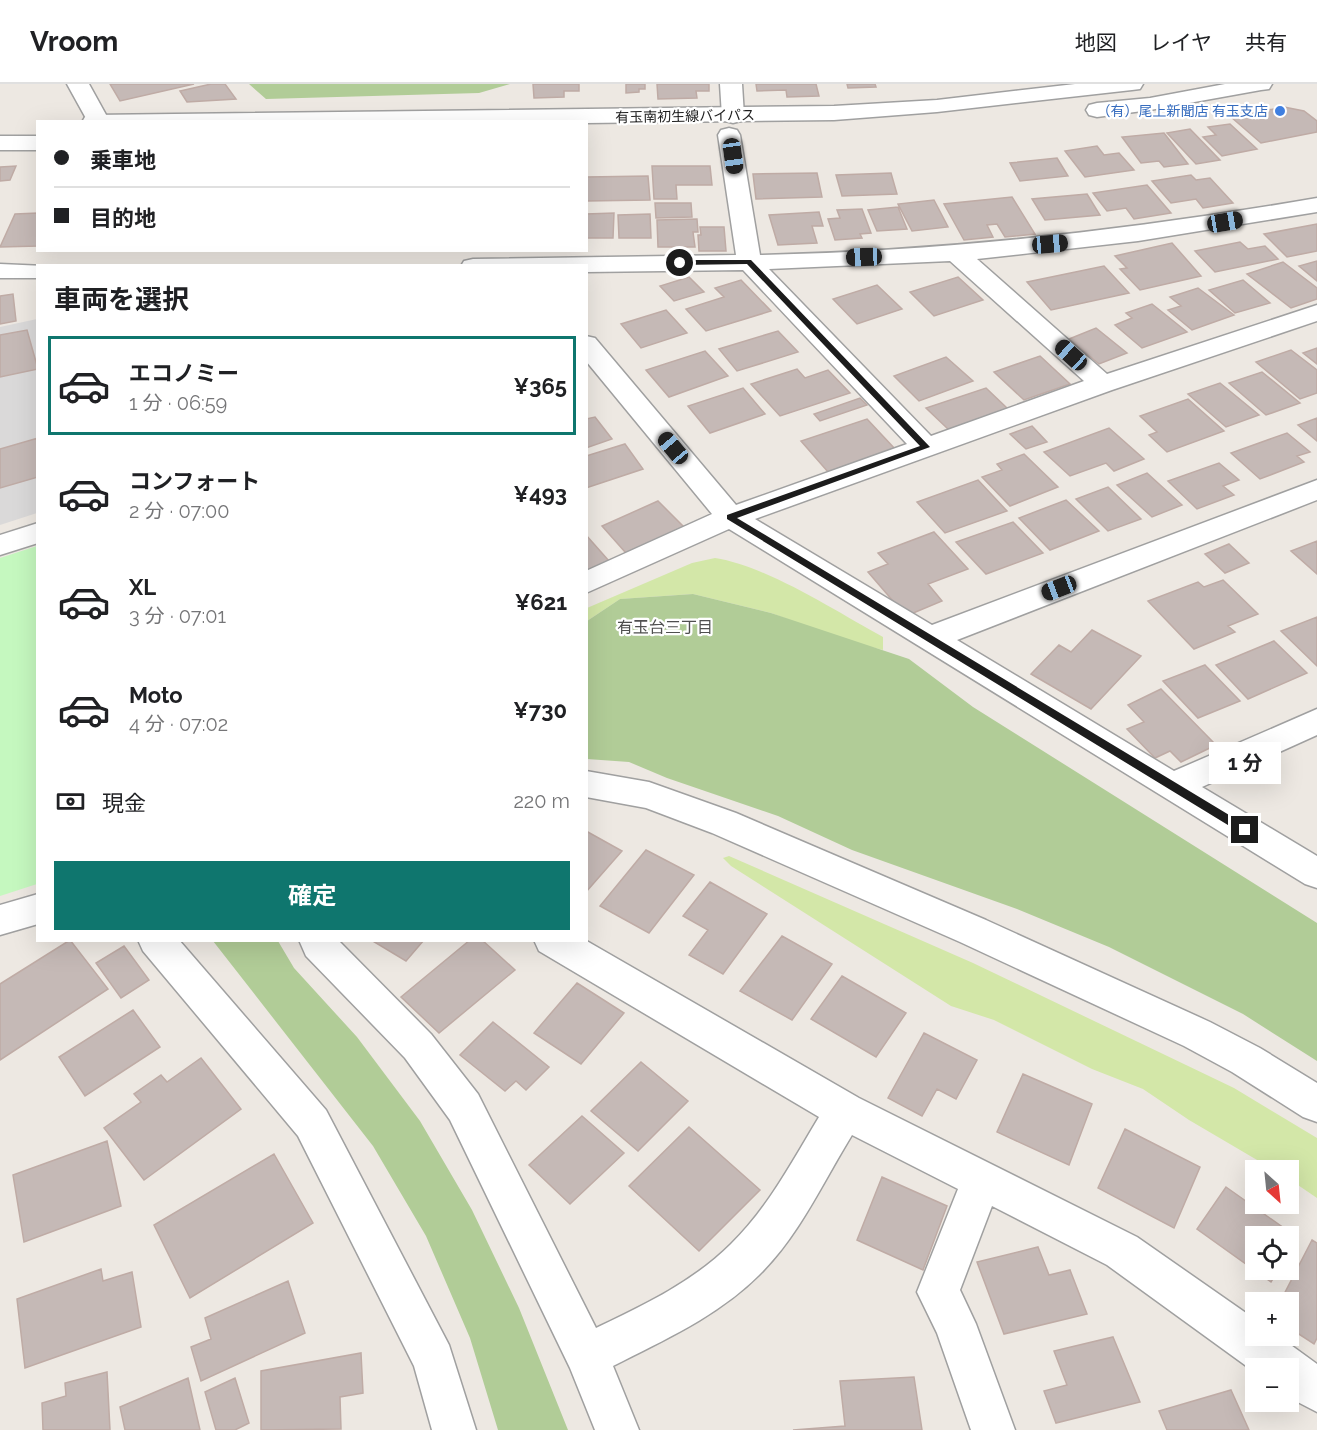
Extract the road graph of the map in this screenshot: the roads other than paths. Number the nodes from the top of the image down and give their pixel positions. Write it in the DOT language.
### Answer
graph roads {
  1 [pos="78,84"];
  2 [pos="731,84"];
  3 [pos="1132,84"];
  4 [pos="1261,84"];
  5 [pos="1080,112"];
  6 [pos="98,120"];
  7 [pos="976,122"];
  8 [pos="588,125"];
  9 [pos="731,126"];
  10 [pos="588,137"];
  11 [pos="0,143"];
  12 [pos="36,143"];
  13 [pos="1317,205"];
  14 [pos="957,253"];
  15 [pos="748,262"];
  16 [pos="588,264"];
  17 [pos="0,271"];
  18 [pos="36,271"];
  19 [pos="1317,313"];
  20 [pos="588,346"];
  21 [pos="1103,384"];
  22 [pos="926,447"];
  23 [pos="1317,489"];
  24 [pos="730,517"];
  25 [pos="36,534"];
  26 [pos="0,545"];
  27 [pos="588,582"];
  28 [pos="931,638"];
  29 [pos="1317,721"];
  30 [pos="588,784"];
  31 [pos="1173,786"];
  32 [pos="1317,874"];
  33 [pos="36,910"];
  34 [pos="0,920"];
  35 [pos="158,942"];
  36 [pos="318,942"];
  37 [pos="555,942"];
  38 [pos="1317,1104"];
  39 [pos="844,1111"];
  40 [pos="981,1182"];
  41 [pos="587,1356"];
  42 [pos="1272,1358"];
  43 [pos="1299,1377"];
  44 [pos="1317,1390"];
  45 [pos="454,1430"];
  46 [pos="617,1430"];
  47 [pos="993,1430"];
  1 -- 6 [label="street"];
  2 -- 9 [label="street"];
  3 -- 9 [label="street, 有玉南初生線バイパス"];
  4 -- 5 [label="street"];
  7 -- 9 [label="street, 有玉南初生線バイパス"];
  8 -- 9 [label="street, 有玉南初生線バイパス"];
  9 -- 10 [label="street, 有玉南初生線バイパス"];
  9 -- 15 [label="street"];
  11 -- 12 [label="street"];
  13 -- 14 [label="street"];
  14 -- 15 [label="street"];
  14 -- 21 [label="street"];
  15 -- 16 [label="street"];
  15 -- 22 [label="street"];
  17 -- 18 [label="street"];
  19 -- 21 [label="street"];
  20 -- 24 [label="street"];
  21 -- 22 [label="street"];
  22 -- 24 [label="street"];
  23 -- 28 [label="street"];
  24 -- 27 [label="street"];
  24 -- 28 [label="street"];
  25 -- 26 [label="street"];
  28 -- 31 [label="street"];
  29 -- 31 [label="street"];
  30 -- 38 [label="street"];
  31 -- 32 [label="street"];
  33 -- 34 [label="street"];
  35 -- 45 [label="street"];
  36 -- 41 [label="street"];
  37 -- 39 [label="street"];
  39 -- 40 [label="street"];
  39 -- 41 [label="street"];
  40 -- 42 [label="street"];
  40 -- 47 [label="street"];
  41 -- 46 [label="street"];
  43 -- 44 [label="street"];
}
